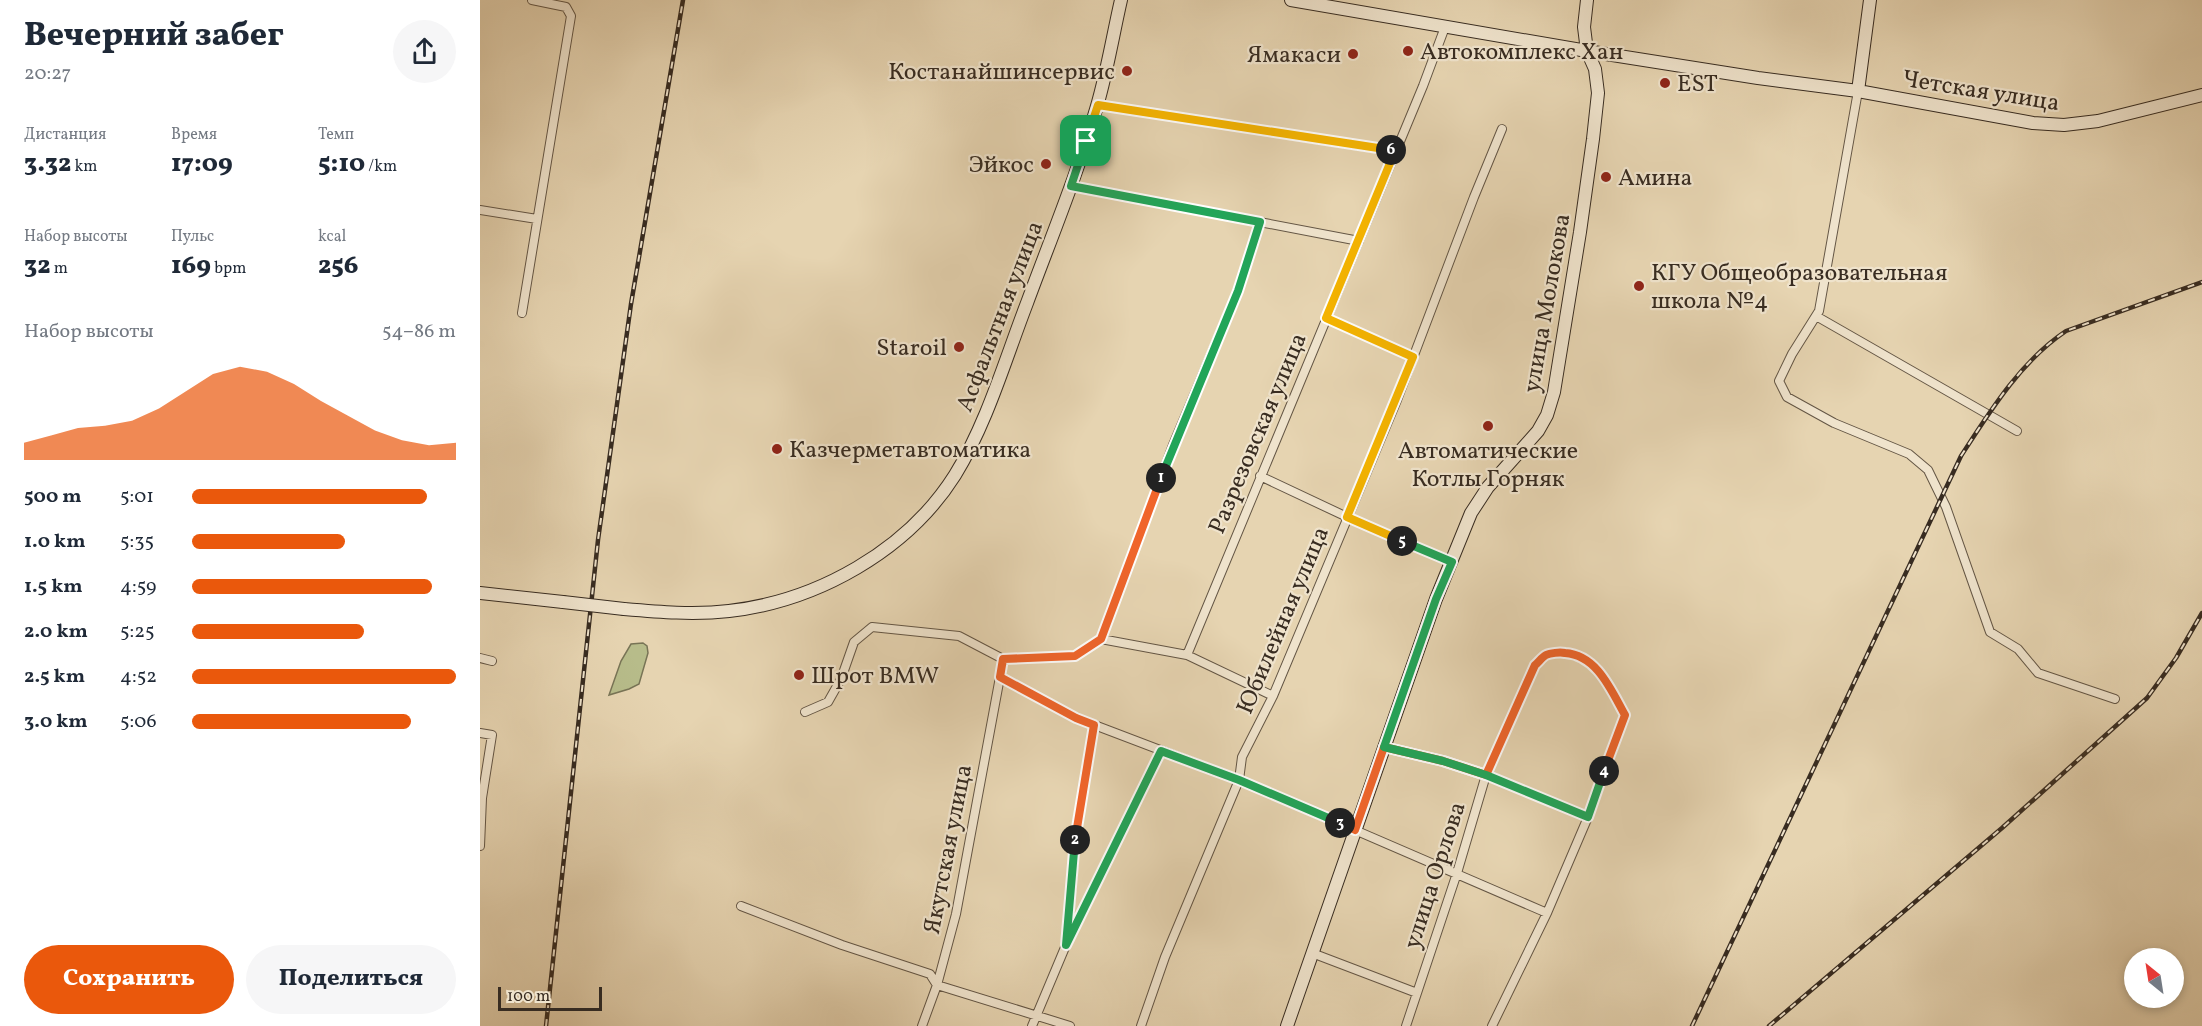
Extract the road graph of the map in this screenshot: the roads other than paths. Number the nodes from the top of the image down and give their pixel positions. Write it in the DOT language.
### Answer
graph roads {
  1 [pos="532,0"];
  2 [pos="1120,0"];
  3 [pos="1291,0"];
  4 [pos="1587,0"];
  5 [pos="1870,0"];
  6 [pos="1445,27"];
  7 [pos="1587,51"];
  8 [pos="1858,91"];
  9 [pos="2202,95"];
  10 [pos="1098,105"];
  11 [pos="1502,129"];
  12 [pos="1395,151"];
  13 [pos="1071,186"];
  14 [pos="480,210"];
  15 [pos="537,219"];
  16 [pos="1260,222"];
  17 [pos="1359,241"];
  18 [pos="522,313"];
  19 [pos="1815,316"];
  20 [pos="1326,318"];
  21 [pos="1413,357"];
  22 [pos="2017,431"];
  23 [pos="1260,476"];
  24 [pos="1347,517"];
  25 [pos="1452,562"];
  26 [pos="480,593"];
  27 [pos="1101,639"];
  28 [pos="1187,655"];
  29 [pos="480,658"];
  30 [pos="1003,659"];
  31 [pos="492,661"];
  32 [pos="1000,677"];
  33 [pos="1273,696"];
  34 [pos="2115,699"];
  35 [pos="805,712"];
  36 [pos="1094,725"];
  37 [pos="480,733"];
  38 [pos="1384,747"];
  39 [pos="1161,751"];
  40 [pos="1486,775"];
  41 [pos="1239,780"];
  42 [pos="1588,817"];
  43 [pos="1355,830"];
  44 [pos="480,846"];
  45 [pos="1456,873"];
  46 [pos="741,906"];
  47 [pos="1547,914"];
  48 [pos="1066,945"];
  49 [pos="1312,953"];
  50 [pos="936,985"];
  51 [pos="1417,993"];
  52 [pos="1036,1015"];
  53 [pos="922,1026"];
  54 [pos="1032,1026"];
  55 [pos="1070,1026"];
  56 [pos="1141,1026"];
  57 [pos="1287,1026"];
  58 [pos="1406,1026"];
  59 [pos="1492,1026"];
  1 -- 15 [label="street"];
  2 -- 10 [label="main road, Асфальтная улица"];
  3 -- 6 [label="main road"];
  4 -- 7 [label="main road, улица Молокова"];
  5 -- 8 [label="main road"];
  6 -- 7 [label="main road"];
  6 -- 12 [label="street, Разрезовская улица"];
  7 -- 8 [label="main road"];
  7 -- 25 [label="main road, улица Молокова"];
  8 -- 9 [label="main road, Четская улица"];
  8 -- 19 [label="street"];
  10 -- 12 [label="street"];
  10 -- 13 [label="main road, Асфальтная улица"];
  11 -- 21 [label="street, Юбилейная улица"];
  12 -- 17 [label="street, Разрезовская улица"];
  13 -- 16 [label="street"];
  13 -- 26 [label="main road, Асфальтная улица, bridge"];
  14 -- 15 [label="street"];
  15 -- 18 [label="street"];
  16 -- 17 [label="street"];
  16 -- 27 [label="street"];
  17 -- 20 [label="street, Разрезовская улица"];
  19 -- 22 [label="street"];
  19 -- 34 [label="street"];
  20 -- 21 [label="street"];
  20 -- 23 [label="street, Разрезовская улица"];
  21 -- 24 [label="street, Юбилейная улица"];
  23 -- 24 [label="street"];
  23 -- 28 [label="street, Разрезовская улица"];
  24 -- 25 [label="street"];
  24 -- 33 [label="street, Юбилейная улица"];
  25 -- 38 [label="main road, улица Молокова"];
  27 -- 28 [label="street"];
  27 -- 30 [label="street"];
  28 -- 33 [label="street"];
  29 -- 31 [label="street"];
  30 -- 32 [label="street, Якутская улица"];
  30 -- 35 [label="street"];
  32 -- 36 [label="street"];
  32 -- 50 [label="street, Якутская улица"];
  33 -- 41 [label="street, Юбилейная улица"];
  36 -- 39 [label="street"];
  36 -- 48 [label="street"];
  37 -- 44 [label="street"];
  38 -- 40 [label="street"];
  38 -- 43 [label="main road, улица Молокова"];
  39 -- 41 [label="street"];
  39 -- 48 [label="street"];
  40 -- 42 [label="street"];
  40 -- 42 [label="street, улица Орлова"];
  40 -- 45 [label="street, улица Орлова"];
  41 -- 43 [label="street"];
  41 -- 56 [label="street, Юбилейная улица"];
  42 -- 47 [label="street"];
  43 -- 45 [label="street"];
  43 -- 49 [label="main road, улица Молокова"];
  45 -- 47 [label="street"];
  45 -- 51 [label="street, улица Орлова"];
  46 -- 50 [label="street"];
  47 -- 59 [label="street"];
  48 -- 52 [label="street"];
  49 -- 51 [label="street"];
  49 -- 57 [label="main road, улица Молокова"];
  50 -- 52 [label="street"];
  50 -- 53 [label="street, Якутская улица"];
  51 -- 58 [label="street, улица Орлова"];
  52 -- 54 [label="street"];
  52 -- 55 [label="street"];
}
